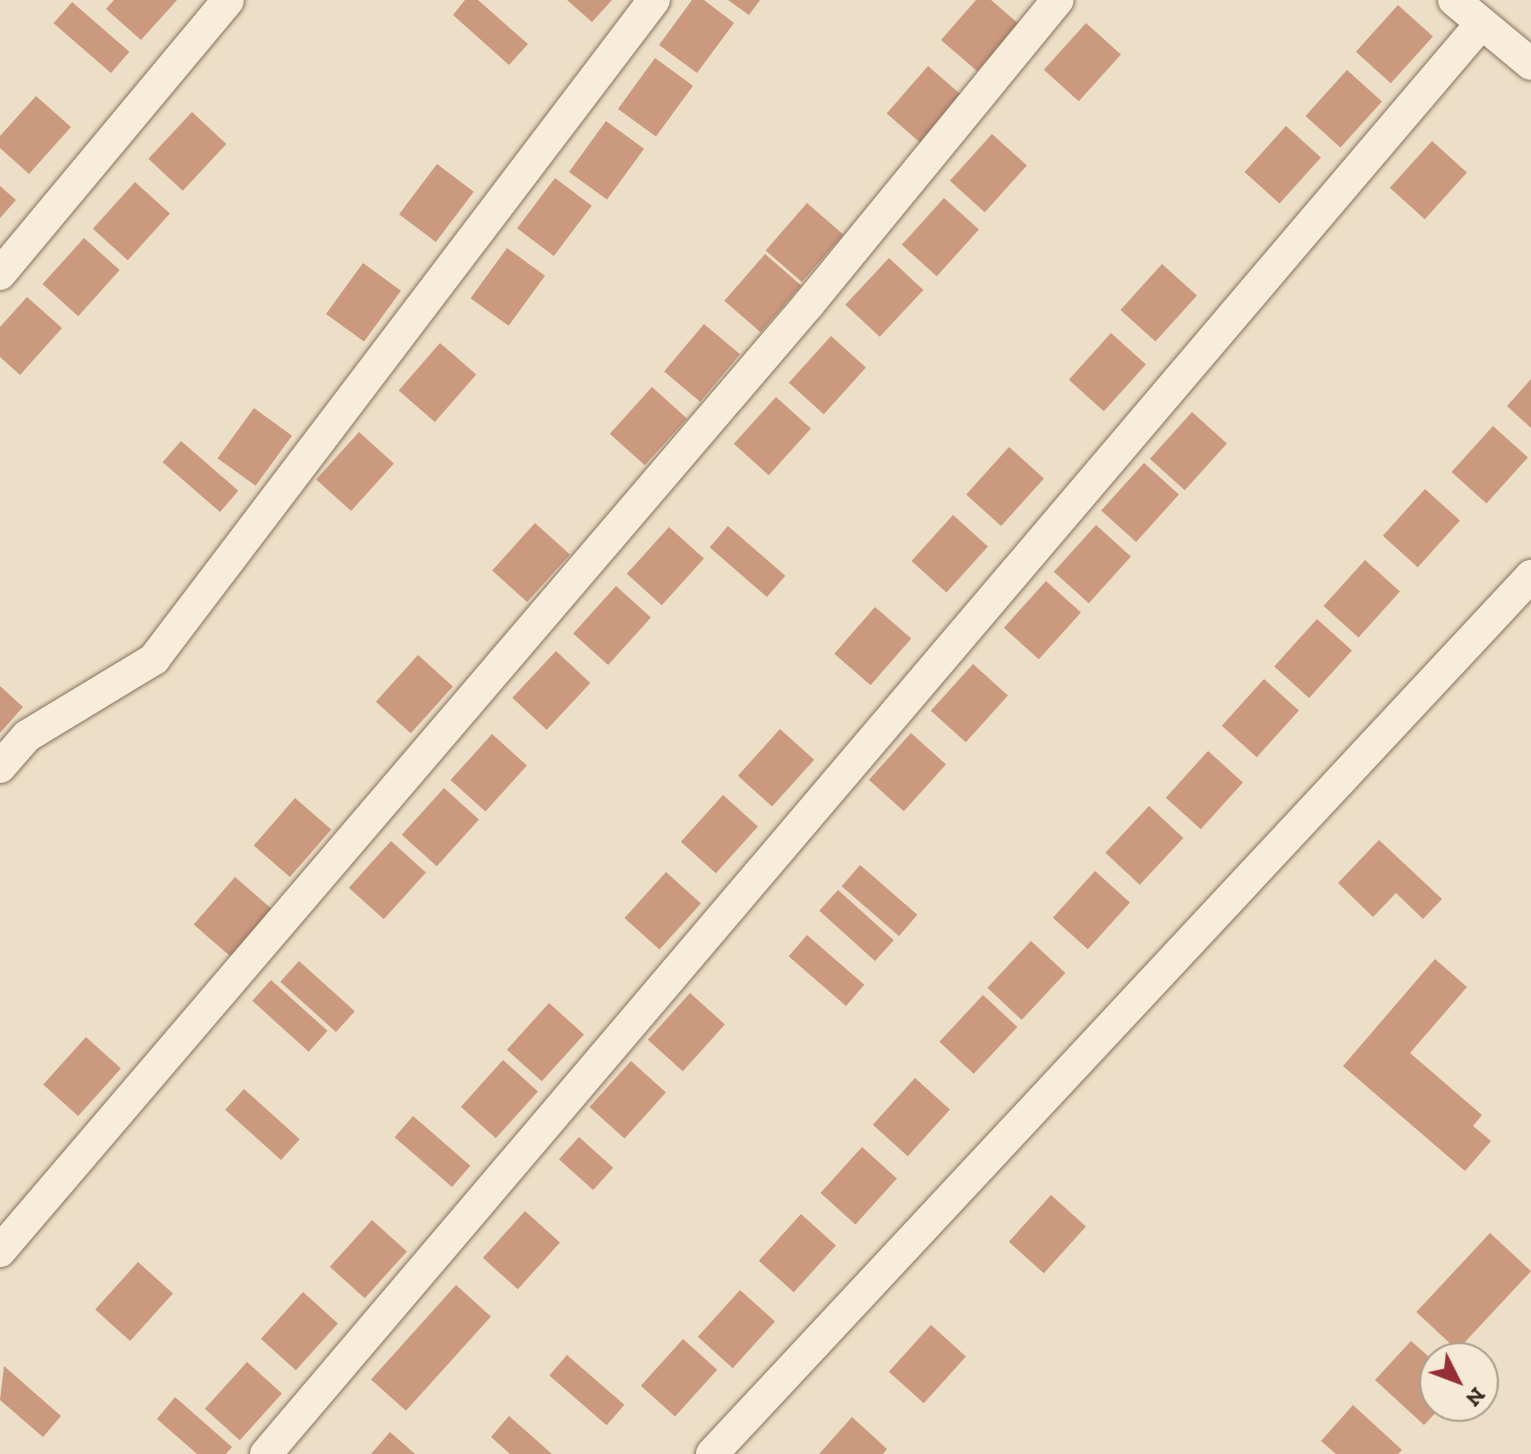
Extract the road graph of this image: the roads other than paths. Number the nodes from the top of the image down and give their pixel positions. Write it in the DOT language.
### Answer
graph roads {
  1 [pos="228,0"];
  2 [pos="654,0"];
  3 [pos="1058,0"];
  4 [pos="1454,0"];
  5 [pos="1481,24"];
  6 [pos="1531,64"];
  7 [pos="0,274"];
  8 [pos="1531,576"];
  9 [pos="0,767"];
  10 [pos="0,1251"];
  11 [pos="266,1454"];
  12 [pos="712,1454"];
  1 -- 7 [label="street"];
  2 -- 9 [label="street"];
  3 -- 10 [label="street"];
  4 -- 5 [label="street"];
  5 -- 6 [label="street"];
  5 -- 11 [label="street"];
  8 -- 12 [label="street"];
}
